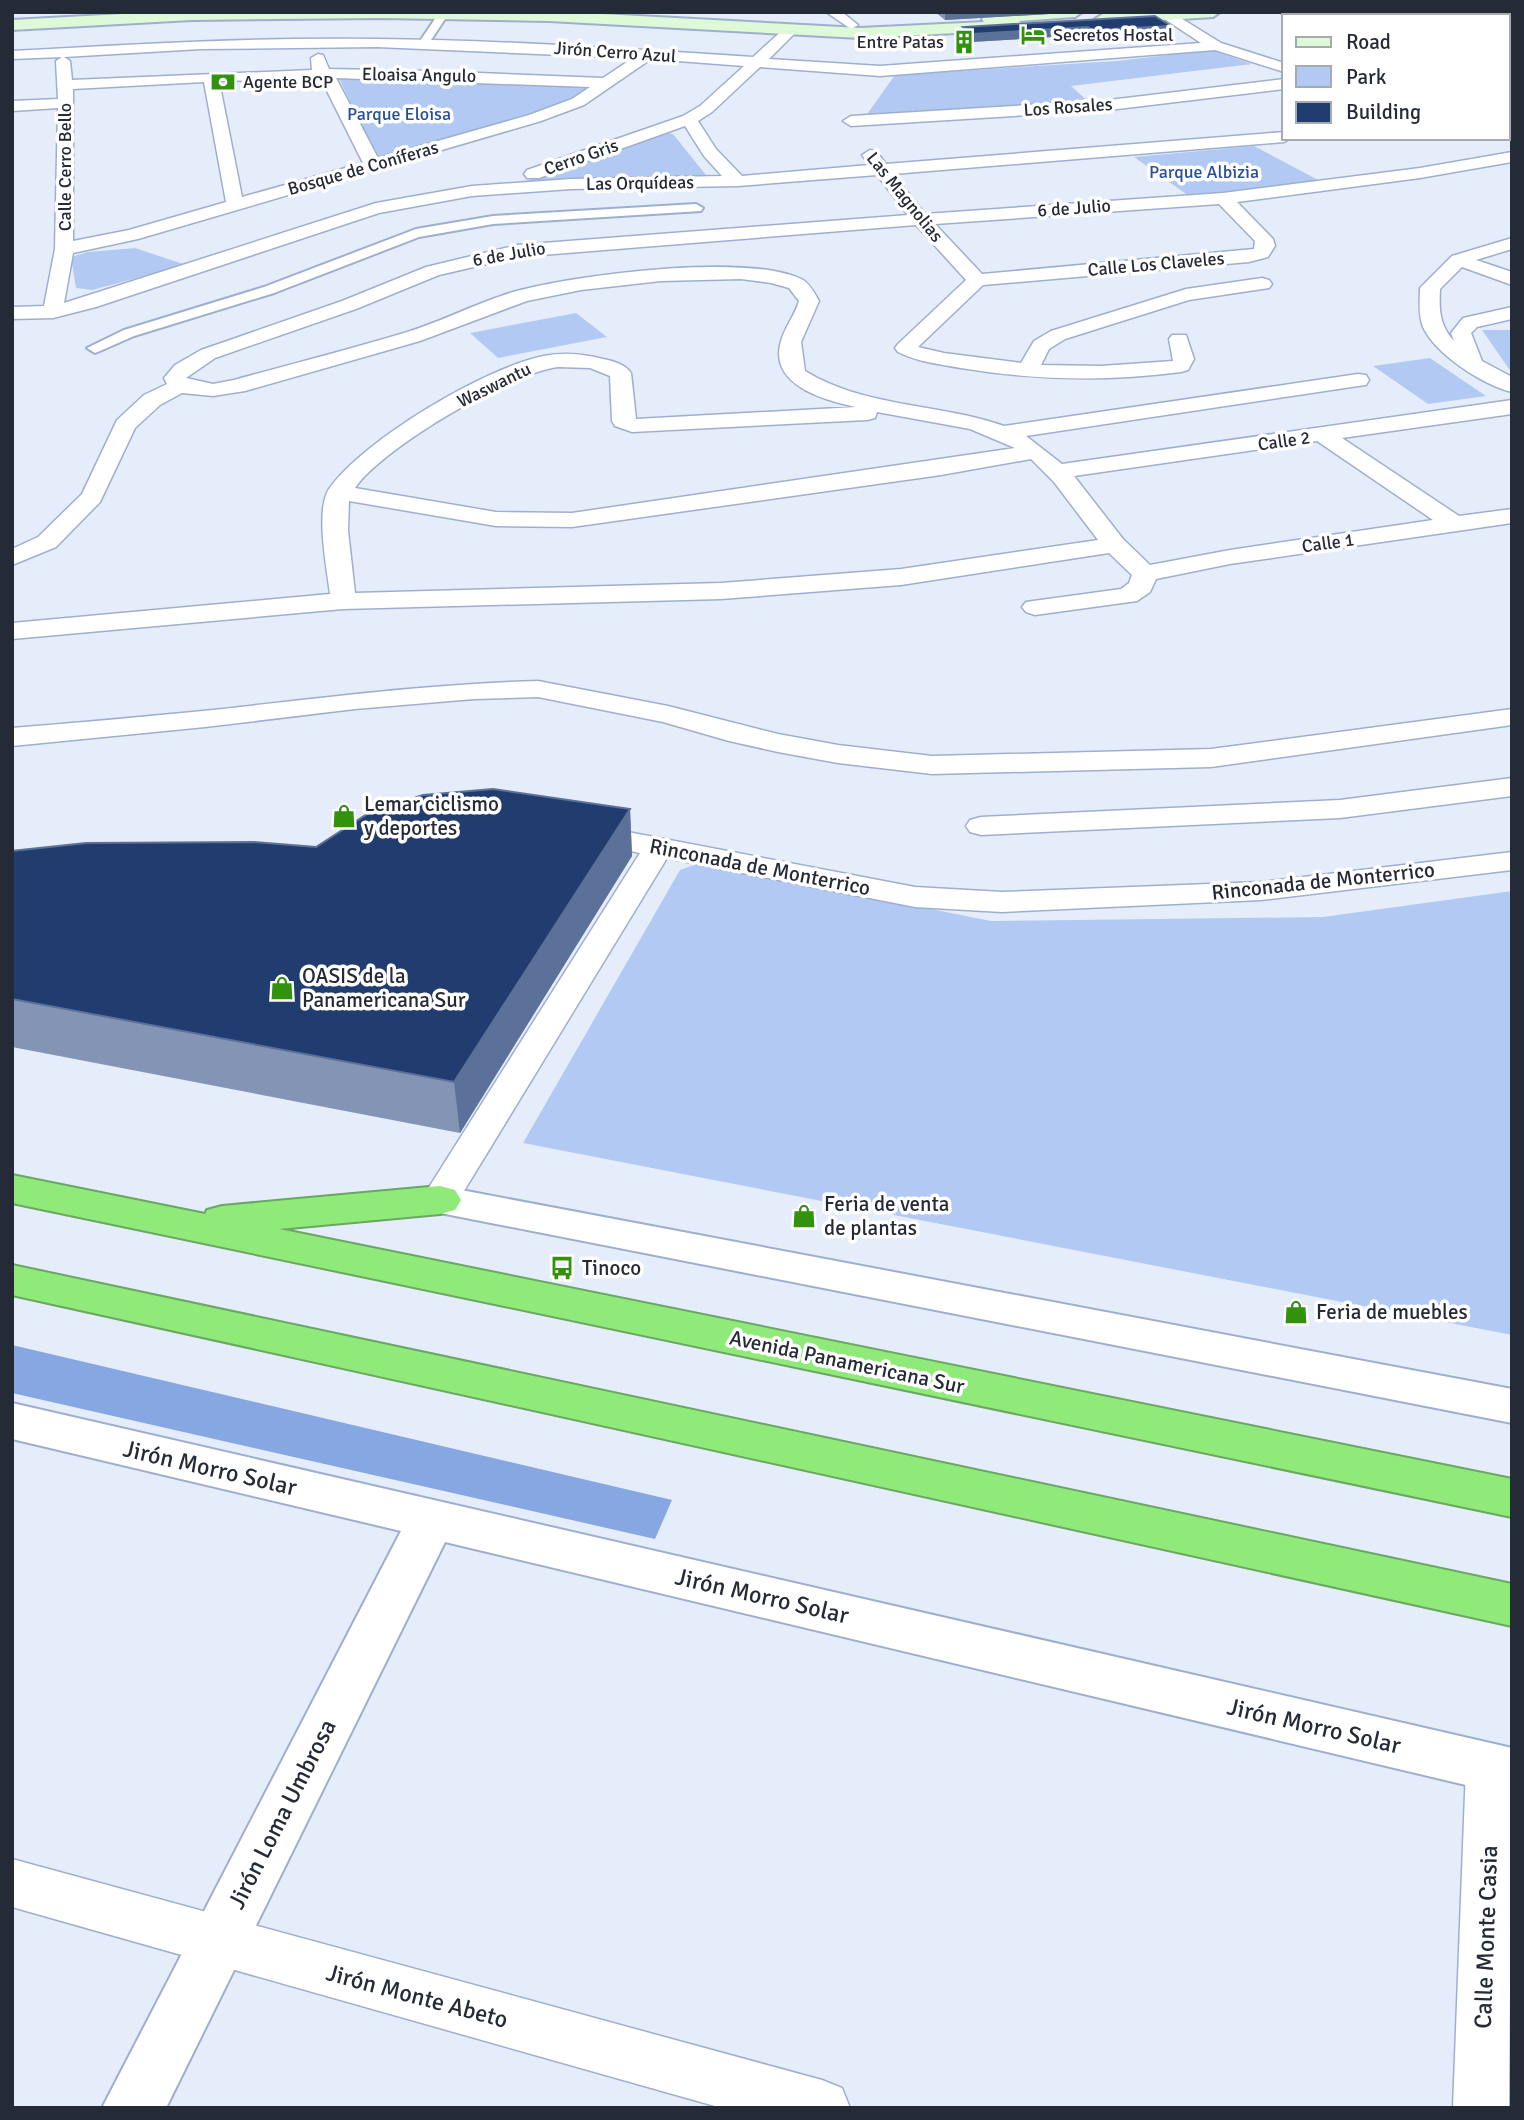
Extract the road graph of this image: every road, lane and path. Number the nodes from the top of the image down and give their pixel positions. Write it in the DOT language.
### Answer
graph roads {
  1 [pos="620,12"];
  2 [pos="833,12"];
  3 [pos="1075,12"];
  4 [pos="1213,12"];
  5 [pos="444,13"];
  6 [pos="1163,14"];
  7 [pos="12,17"];
  8 [pos="61,17"];
  9 [pos="851,25"];
  10 [pos="12,26"];
  11 [pos="791,30"];
  12 [pos="316,43"];
  13 [pos="423,44"];
  14 [pos="1216,46"];
  15 [pos="62,52"];
  16 [pos="649,54"];
  17 [pos="12,55"];
  18 [pos="753,62"];
  19 [pos="1282,67"];
  20 [pos="880,71"];
  21 [pos="326,74"];
  22 [pos="211,76"];
  23 [pos="606,83"];
  24 [pos="1282,84"];
  25 [pos="65,85"];
  26 [pos="66,103"];
  27 [pos="12,107"];
  28 [pos="689,119"];
  29 [pos="851,121"];
  30 [pos="1282,137"];
  31 [pos="1512,158"];
  32 [pos="373,165"];
  33 [pos="878,169"];
  34 [pos="738,181"];
  35 [pos="472,191"];
  36 [pos="1223,198"];
  37 [pos="235,205"];
  38 [pos="696,208"];
  39 [pos="920,219"];
  40 [pos="1512,243"];
  41 [pos="64,249"];
  42 [pos="1459,260"];
  43 [pos="977,279"];
  44 [pos="1512,279"];
  45 [pos="1262,284"];
  46 [pos="53,312"];
  47 [pos="12,313"];
  48 [pos="1512,313"];
  49 [pos="1179,339"];
  50 [pos="95,348"];
  51 [pos="1472,363"];
  52 [pos="1027,372"];
  53 [pos="1358,380"];
  54 [pos="179,386"];
  55 [pos="1512,386"];
  56 [pos="1512,407"];
  57 [pos="907,411"];
  58 [pos="1002,433"];
  59 [pos="1324,436"];
  60 [pos="1034,452"];
  61 [pos="1056,472"];
  62 [pos="339,492"];
  63 [pos="1512,516"];
  64 [pos="1456,525"];
  65 [pos="1115,545"];
  66 [pos="12,558"];
  67 [pos="1145,574"];
  68 [pos="343,601"];
  69 [pos="1035,607"];
  70 [pos="12,631"];
  71 [pos="1512,717"];
  72 [pos="12,737"];
  73 [pos="1512,787"];
  74 [pos="981,826"];
  75 [pos="552,827"];
  76 [pos="659,846"];
  77 [pos="1512,861"];
  78 [pos="12,1189"];
  79 [pos="440,1200"];
  80 [pos="182,1224"];
  81 [pos="12,1280"];
  82 [pos="1512,1406"];
  83 [pos="12,1421"];
  84 [pos="1512,1498"];
  85 [pos="430,1520"];
  86 [pos="1512,1605"];
  87 [pos="1502,1770"];
  88 [pos="12,1883"];
  89 [pos="218,1941"];
  90 [pos="133,2108"];
  91 [pos="822,2108"];
  92 [pos="1481,2108"];
  1 -- 9 [label="main road"];
  2 -- 9 [label="street"];
  3 -- 9 [label="main road"];
  4 -- 6 [label="main road"];
  5 -- 8 [label="main road"];
  5 -- 11 [label="main road"];
  5 -- 13 [label="street"];
  6 -- 11 [label="main road"];
  6 -- 14 [label="street"];
  7 -- 8 [label="main road"];
  8 -- 10 [label="main road"];
  8 -- 15 [label="street, Calle Cerro Bello"];
  11 -- 18 [label="street, Cerro Gris"];
  12 -- 13 [label="street, Jirón Cerro Azul"];
  12 -- 15 [label="street, Jirón Cerro Azul"];
  12 -- 21 [label="street"];
  13 -- 16 [label="street, Jirón Cerro Azul"];
  14 -- 19 [label="street"];
  14 -- 20 [label="street, Jirón Cerro Azul"];
  15 -- 17 [label="street, Jirón Cerro Azul"];
  15 -- 25 [label="street, Calle Cerro Bello"];
  16 -- 18 [label="street, Jirón Cerro Azul"];
  16 -- 23 [label="street, Bosque de Coníferas"];
  18 -- 20 [label="street, Jirón Cerro Azul"];
  18 -- 28 [label="street, Cerro Gris"];
  20 -- 29 [label="street"];
  21 -- 22 [label="street, Eloaisa Angulo"];
  21 -- 23 [label="street, Eloaisa Angulo"];
  21 -- 32 [label="street"];
  22 -- 25 [label="street, Eloaisa Angulo"];
  22 -- 37 [label="street"];
  23 -- 32 [label="street, Bosque de Coníferas"];
  24 -- 29 [label="street, Los Rosales"];
  25 -- 26 [label="street, Calle Cerro Bello"];
  26 -- 27 [label="street"];
  26 -- 41 [label="street, Calle Cerro Bello"];
  28 -- 34 [label="street"];
  28 -- 35 [label="street, Cerro Gris"];
  29 -- 33 [label="street, Las Magnolias"];
  30 -- 33 [label="street, Las Orquídeas"];
  31 -- 36 [label="street, 6 de Julio"];
  32 -- 37 [label="street, Bosque de Coníferas"];
  33 -- 34 [label="street, Las Orquídeas"];
  33 -- 39 [label="street, Las Magnolias"];
  34 -- 35 [label="street, Las Orquídeas"];
  35 -- 46 [label="street, Las Orquídeas"];
  36 -- 39 [label="street, 6 de Julio"];
  36 -- 43 [label="street, Calle Los Claveles"];
  37 -- 41 [label="street, Bosque de Coníferas"];
  38 -- 50 [label="street"];
  39 -- 43 [label="street, Las Magnolias"];
  39 -- 54 [label="street, 6 de Julio"];
  40 -- 42 [label="street"];
  41 -- 46 [label="street, Calle Cerro Bello"];
  42 -- 44 [label="street"];
  42 -- 51 [label="street"];
  43 -- 52 [label="street"];
  45 -- 52 [label="street"];
  46 -- 47 [label="street, Las Orquídeas"];
  48 -- 51 [label="street"];
  49 -- 52 [label="street"];
  51 -- 55 [label="street"];
  53 -- 58 [label="street"];
  54 -- 57 [label="street, 6 de Julio"];
  54 -- 66 [label="street"];
  56 -- 59 [label="street, Calle 2"];
  57 -- 58 [label="street"];
  57 -- 62 [label="street, Waswantu"];
  58 -- 60 [label="street"];
  59 -- 61 [label="street, Calle 2"];
  59 -- 64 [label="street"];
  60 -- 61 [label="street"];
  60 -- 62 [label="street"];
  61 -- 65 [label="street"];
  62 -- 68 [label="street"];
  63 -- 64 [label="street, Calle 1"];
  64 -- 67 [label="street, Calle 1"];
  65 -- 67 [label="street"];
  65 -- 68 [label="street"];
  67 -- 69 [label="street"];
  68 -- 70 [label="street"];
  71 -- 72 [label="street"];
  73 -- 74 [label="street"];
  75 -- 76 [label="street, Rinconada de Monterrico"];
  76 -- 77 [label="street, Rinconada de Monterrico"];
  76 -- 79 [label="street"];
  78 -- 80 [label="highway, Avenida Panamericana Sur"];
  79 -- 80 [label="highway"];
  79 -- 82 [label="street"];
  80 -- 84 [label="highway, Avenida Panamericana Sur"];
  81 -- 86 [label="highway"];
  83 -- 85 [label="street, Jirón Morro Solar"];
  85 -- 87 [label="street, Jirón Morro Solar"];
  85 -- 89 [label="street, Jirón Loma Umbrosa"];
  87 -- 92 [label="street, Calle Monte Casia"];
  88 -- 89 [label="street, Jirón Monte Abeto"];
  89 -- 90 [label="street, Jirón Loma Umbrosa"];
  89 -- 91 [label="street, Jirón Monte Abeto"];
}
